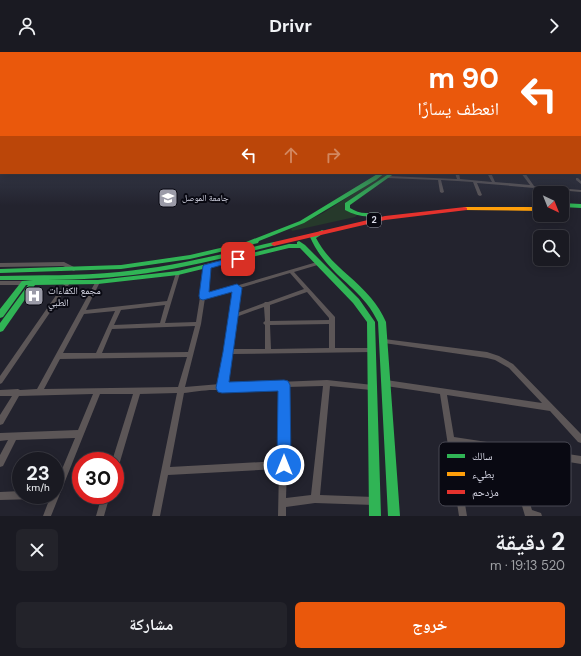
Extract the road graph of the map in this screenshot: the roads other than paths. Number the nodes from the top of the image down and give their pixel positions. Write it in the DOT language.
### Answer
graph roads {
  1 [pos="387,174"];
  2 [pos="457,174"];
  3 [pos="489,174"];
  4 [pos="524,174"];
  5 [pos="439,179"];
  6 [pos="578,179"];
  7 [pos="459,180"];
  8 [pos="475,182"];
  9 [pos="581,183"];
  10 [pos="494,184"];
  11 [pos="508,185"];
  12 [pos="533,187"];
  13 [pos="569,190"];
  14 [pos="510,191"];
  15 [pos="581,191"];
  16 [pos="442,192"];
  17 [pos="480,196"];
  18 [pos="533,204"];
  19 [pos="569,205"];
  20 [pos="581,206"];
  21 [pos="533,209"];
  22 [pos="432,210"];
  23 [pos="569,210"];
  24 [pos="581,211"];
  25 [pos="377,214"];
  26 [pos="322,232"];
  27 [pos="281,242"];
  28 [pos="243,245"];
  29 [pos="303,246"];
  30 [pos="266,248"];
  31 [pos="191,260"];
  32 [pos="319,263"];
  33 [pos="0,265"];
  34 [pos="207,266"];
  35 [pos="75,270"];
  36 [pos="0,271"];
  37 [pos="291,271"];
  38 [pos="178,273"];
  39 [pos="0,278"];
  40 [pos="95,280"];
  41 [pos="34,282"];
  42 [pos="68,282"];
  43 [pos="0,283"];
  44 [pos="24,283"];
  45 [pos="237,288"];
  46 [pos="307,290"];
  47 [pos="203,296"];
  48 [pos="168,302"];
  49 [pos="267,303"];
  50 [pos="119,308"];
  51 [pos="374,309"];
  52 [pos="364,311"];
  53 [pos="83,312"];
  54 [pos="0,315"];
  55 [pos="233,316"];
  56 [pos="332,322"];
  57 [pos="266,323"];
  58 [pos="198,324"];
  59 [pos="162,325"];
  60 [pos="110,327"];
  61 [pos="0,329"];
  62 [pos="384,341"];
  63 [pos="268,350"];
  64 [pos="332,350"];
  65 [pos="372,350"];
  66 [pos="229,352"];
  67 [pos="190,354"];
  68 [pos="98,355"];
  69 [pos="59,356"];
  70 [pos="0,381"];
  71 [pos="386,382"];
  72 [pos="327,383"];
  73 [pos="284,385"];
  74 [pos="371,387"];
  75 [pos="222,388"];
  76 [pos="182,390"];
  77 [pos="443,390"];
  78 [pos="98,391"];
  79 [pos="137,391"];
  80 [pos="18,392"];
  81 [pos="39,392"];
  82 [pos="0,393"];
  83 [pos="551,408"];
  84 [pos="0,422"];
  85 [pos="80,434"];
  86 [pos="14,436"];
  87 [pos="0,437"];
  88 [pos="581,439"];
  89 [pos="451,440"];
  90 [pos="463,442"];
  91 [pos="119,452"];
  92 [pos="571,459"];
  93 [pos="581,460"];
  94 [pos="0,463"];
  95 [pos="284,465"];
  96 [pos="165,471"];
  97 [pos="64,474"];
  98 [pos="0,496"];
  99 [pos="12,496"];
  100 [pos="316,500"];
  101 [pos="375,501"];
  102 [pos="282,503"];
  103 [pos="52,504"];
  104 [pos="103,504"];
  105 [pos="461,506"];
  106 [pos="529,506"];
  107 [pos="47,516"];
  108 [pos="100,516"];
  109 [pos="156,516"];
  110 [pos="282,516"];
  111 [pos="375,516"];
  112 [pos="394,516"];
  113 [pos="463,516"];
  114 [pos="532,516"];
  1 -- 5 [label="street"];
  1 -- 25 [label="main road"];
  1 -- 28 [label="main road"];
  2 -- 7 [label="street"];
  3 -- 10 [label="street"];
  4 -- 12 [label="street"];
  5 -- 7 [label="street"];
  5 -- 16 [label="street"];
  6 -- 9 [label="street"];
  7 -- 8 [label="street"];
  8 -- 10 [label="street"];
  8 -- 17 [label="street"];
  10 -- 11 [label="street"];
  11 -- 12 [label="street"];
  11 -- 14 [label="street"];
  13 -- 15 [label="street"];
  18 -- 22 [label="main road, 2"];
  19 -- 20 [label="main road"];
  21 -- 22 [label="main road, 2"];
  22 -- 25 [label="main road, 2"];
  22 -- 26 [label="main road, 2"];
  23 -- 24 [label="main road"];
  25 -- 28 [label="main road, 2"];
  26 -- 27 [label="main road, 2"];
  26 -- 51 [label="main road"];
  27 -- 29 [label="main road"];
  27 -- 30 [label="main road, 2"];
  28 -- 31 [label="main road, 2"];
  29 -- 30 [label="main road"];
  29 -- 32 [label="main road"];
  30 -- 31 [label="main road, 2"];
  30 -- 34 [label="main road"];
  31 -- 35 [label="main road, 2"];
  31 -- 40 [label="main road, 2"];
  32 -- 37 [label="street"];
  32 -- 52 [label="main road"];
  33 -- 35 [label="street"];
  34 -- 38 [label="main road"];
  34 -- 47 [label="street"];
  35 -- 36 [label="main road, 2"];
  37 -- 45 [label="street"];
  37 -- 46 [label="street"];
  38 -- 40 [label="main road"];
  38 -- 48 [label="street"];
  39 -- 40 [label="main road, 2"];
  40 -- 42 [label="main road"];
  40 -- 53 [label="street"];
  41 -- 42 [label="main road"];
  41 -- 44 [label="main road"];
  41 -- 61 [label="main road"];
  42 -- 70 [label="street"];
  43 -- 44 [label="street"];
  44 -- 54 [label="main road"];
  45 -- 47 [label="street"];
  45 -- 55 [label="street"];
  46 -- 49 [label="street"];
  46 -- 56 [label="street"];
  47 -- 58 [label="street"];
  48 -- 50 [label="street"];
  48 -- 59 [label="street"];
  49 -- 55 [label="street"];
  49 -- 57 [label="street"];
  50 -- 53 [label="street"];
  50 -- 60 [label="street"];
  51 -- 52 [label="main road"];
  51 -- 62 [label="main road"];
  52 -- 65 [label="main road"];
  53 -- 69 [label="street"];
  55 -- 66 [label="street"];
  56 -- 57 [label="street"];
  56 -- 64 [label="street"];
  57 -- 63 [label="street"];
  58 -- 59 [label="street"];
  58 -- 67 [label="street"];
  59 -- 60 [label="street"];
  60 -- 68 [label="street"];
  62 -- 71 [label="main road"];
  62 -- 83 [label="street"];
  63 -- 64 [label="street"];
  63 -- 66 [label="street"];
  64 -- 65 [label="street"];
  65 -- 74 [label="main road"];
  66 -- 75 [label="street"];
  67 -- 68 [label="street"];
  67 -- 76 [label="street"];
  68 -- 69 [label="street"];
  69 -- 81 [label="street"];
  71 -- 77 [label="street"];
  71 -- 112 [label="main road"];
  72 -- 73 [label="street"];
  72 -- 74 [label="street"];
  72 -- 100 [label="street"];
  73 -- 75 [label="street"];
  73 -- 95 [label="street"];
  74 -- 101 [label="main road"];
  75 -- 76 [label="street"];
  76 -- 79 [label="street"];
  76 -- 96 [label="street"];
  77 -- 83 [label="street"];
  77 -- 89 [label="street"];
  78 -- 79 [label="street"];
  78 -- 81 [label="street"];
  78 -- 85 [label="street"];
  79 -- 91 [label="street"];
  80 -- 81 [label="street"];
  80 -- 82 [label="street"];
  80 -- 84 [label="street"];
  83 -- 88 [label="street"];
  85 -- 86 [label="street"];
  85 -- 97 [label="street"];
  86 -- 87 [label="street"];
  86 -- 94 [label="street"];
  89 -- 90 [label="street"];
  92 -- 93 [label="street"];
  95 -- 96 [label="street"];
  95 -- 102 [label="street"];
  96 -- 109 [label="street"];
  98 -- 99 [label="street"];
  100 -- 101 [label="street"];
  100 -- 102 [label="street"];
  101 -- 111 [label="main road"];
  102 -- 110 [label="street"];
  103 -- 107 [label="street"];
  104 -- 108 [label="street"];
  105 -- 113 [label="street"];
  106 -- 114 [label="street"];
}
